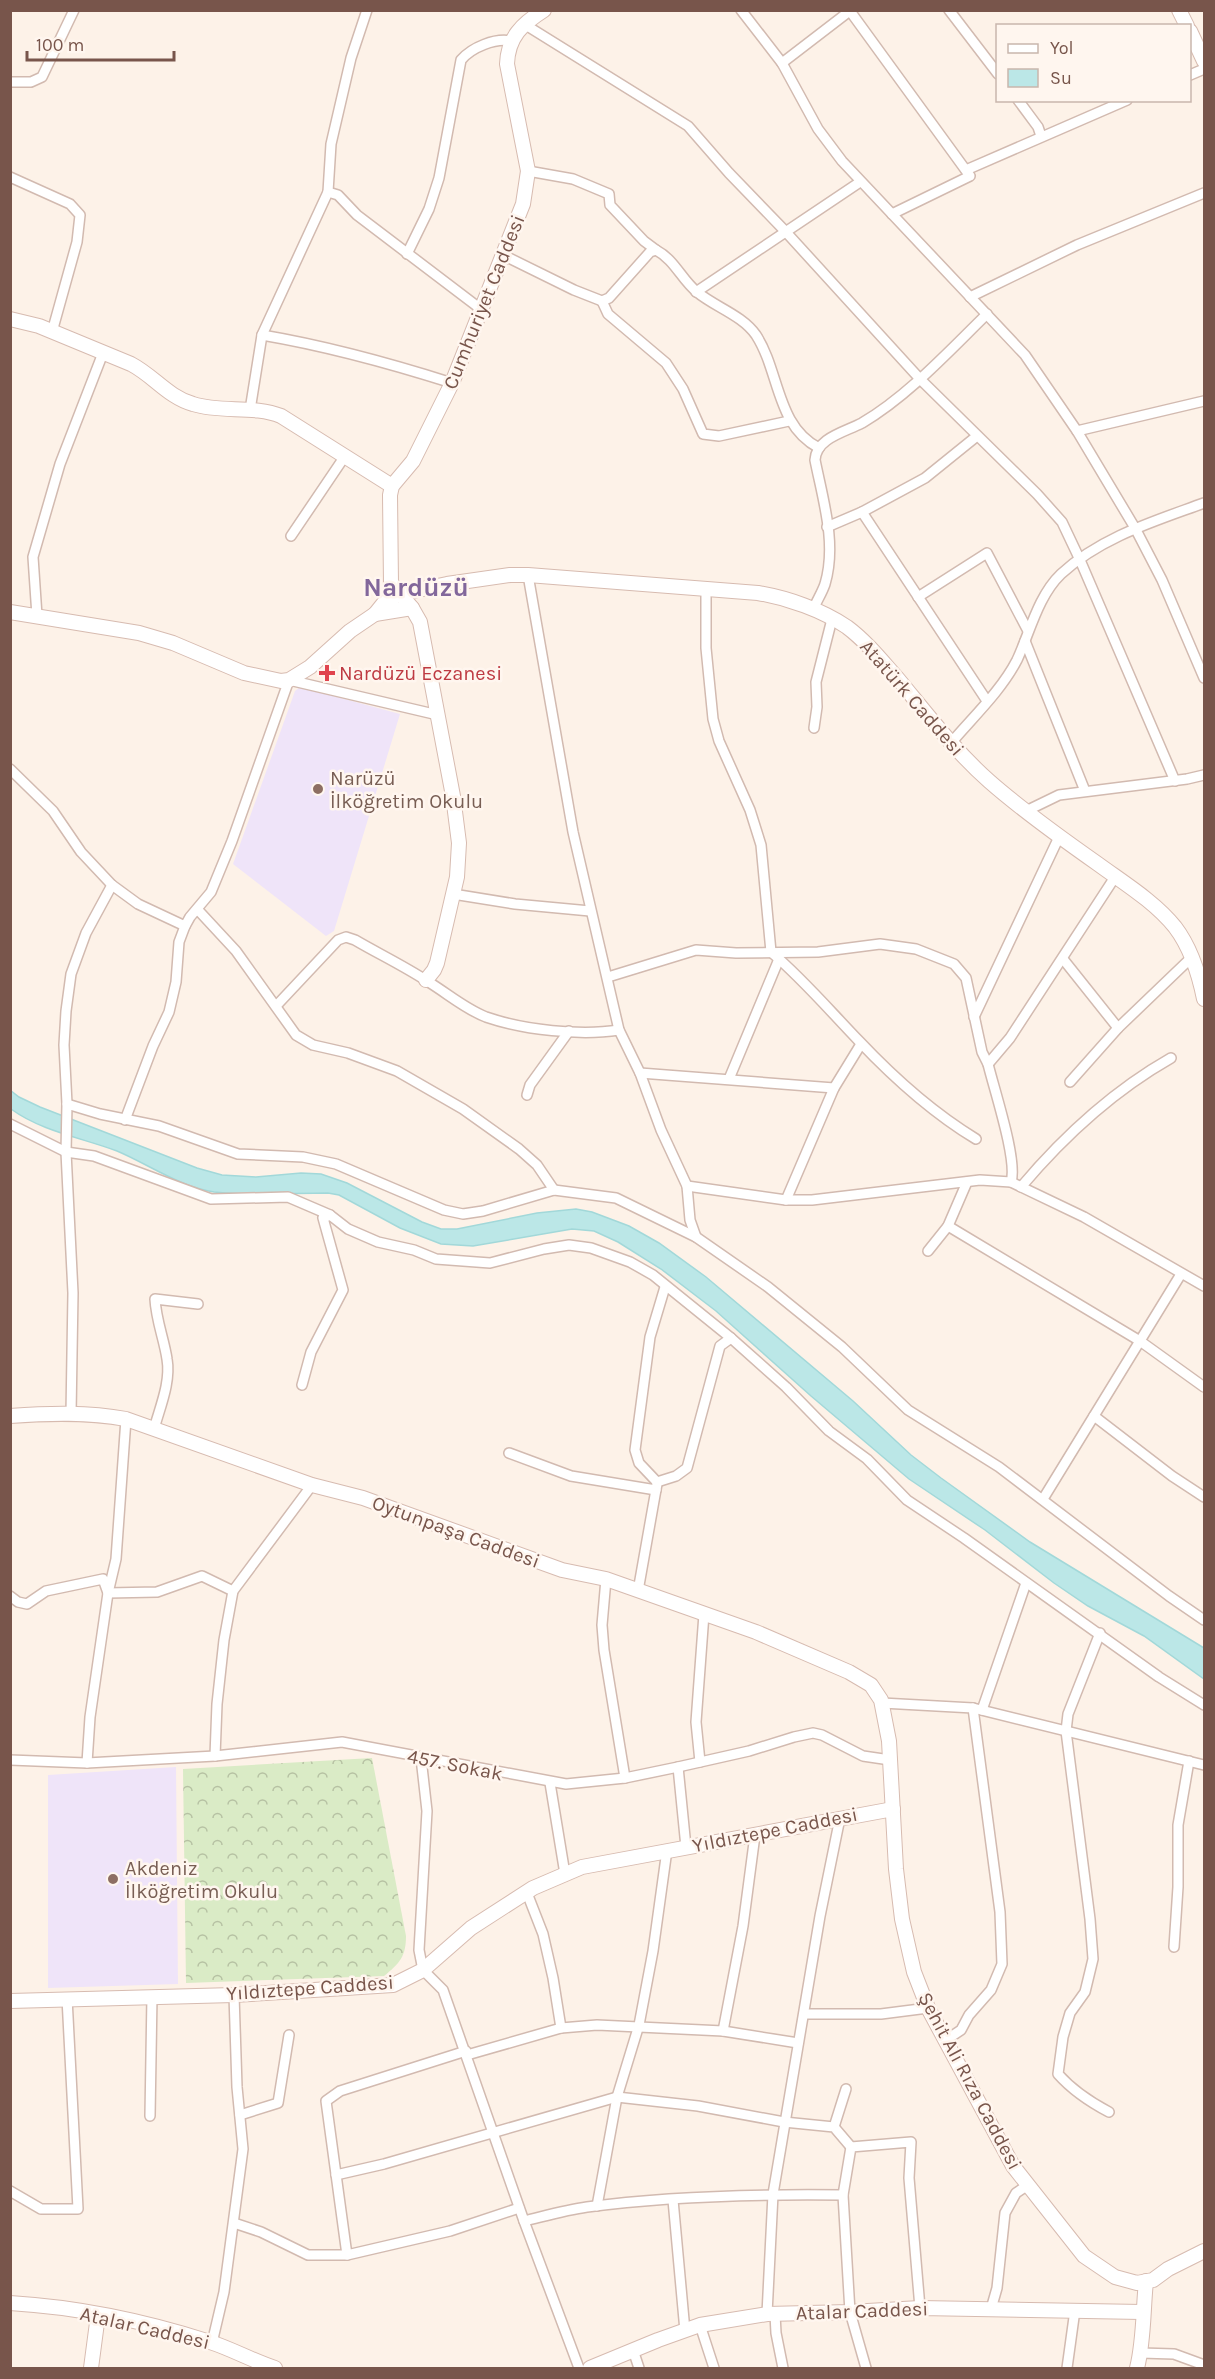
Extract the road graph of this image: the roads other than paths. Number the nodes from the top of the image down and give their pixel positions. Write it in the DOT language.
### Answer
graph roads {
  1 [pos="74,10"];
  2 [pos="367,10"];
  3 [pos="544,10"];
  4 [pos="741,10"];
  5 [pos="949,10"];
  6 [pos="1179,10"];
  7 [pos="851,11"];
  8 [pos="524,18"];
  9 [pos="1186,24"];
  10 [pos="1191,33"];
  11 [pos="511,41"];
  12 [pos="1204,61"];
  13 [pos="782,63"];
  14 [pos="996,71"];
  15 [pos="10,82"];
  16 [pos="1019,102"];
  17 [pos="1122,102"];
  18 [pos="1041,136"];
  19 [pos="966,170"];
  20 [pos="528,171"];
  21 [pos="10,177"];
  22 [pos="860,182"];
  23 [pos="328,192"];
  24 [pos="1204,194"];
  25 [pos="892,214"];
  26 [pos="784,231"];
  27 [pos="656,250"];
  28 [pos="407,254"];
  29 [pos="503,255"];
  30 [pos="696,292"];
  31 [pos="970,297"];
  32 [pos="602,300"];
  33 [pos="482,310"];
  34 [pos="987,314"];
  35 [pos="10,319"];
  36 [pos="52,332"];
  37 [pos="262,335"];
  38 [pos="103,353"];
  39 [pos="920,379"];
  40 [pos="452,383"];
  41 [pos="1204,401"];
  42 [pos="250,410"];
  43 [pos="789,421"];
  44 [pos="1077,430"];
  45 [pos="977,435"];
  46 [pos="819,448"];
  47 [pos="345,456"];
  48 [pos="392,486"];
  49 [pos="1204,503"];
  50 [pos="862,512"];
  51 [pos="827,527"];
  52 [pos="1136,528"];
  53 [pos="291,536"];
  54 [pos="1080,560"];
  55 [pos="528,576"];
  56 [pos="706,588"];
  57 [pos="399,594"];
  58 [pos="918,597"];
  59 [pos="412,608"];
  60 [pos="813,610"];
  61 [pos="10,612"];
  62 [pos="375,614"];
  63 [pos="38,616"];
  64 [pos="832,619"];
  65 [pos="1026,636"];
  66 [pos="1204,678"];
  67 [pos="289,680"];
  68 [pos="987,701"];
  69 [pos="438,716"];
  70 [pos="814,728"];
  71 [pos="951,743"];
  72 [pos="10,770"];
  73 [pos="1204,775"];
  74 [pos="1175,781"];
  75 [pos="1085,791"];
  76 [pos="1026,810"];
  77 [pos="1059,837"];
  78 [pos="1115,877"];
  79 [pos="112,885"];
  80 [pos="453,894"];
  81 [pos="198,910"];
  82 [pos="590,911"];
  83 [pos="185,926"];
  84 [pos="771,952"];
  85 [pos="1192,957"];
  86 [pos="779,959"];
  87 [pos="1063,959"];
  88 [pos="608,977"];
  89 [pos="426,980"];
  90 [pos="1204,999"];
  91 [pos="276,1006"];
  92 [pos="974,1017"];
  93 [pos="1118,1028"];
  94 [pos="619,1030"];
  95 [pos="569,1031"];
  96 [pos="861,1044"];
  97 [pos="1171,1058"];
  98 [pos="988,1064"];
  99 [pos="640,1073"];
  100 [pos="729,1079"];
  101 [pos="1070,1082"];
  102 [pos="834,1088"];
  103 [pos="526,1095"];
  104 [pos="67,1104"];
  105 [pos="125,1120"];
  106 [pos="10,1124"];
  107 [pos="976,1139"];
  108 [pos="66,1152"];
  109 [pos="967,1182"];
  110 [pos="1011,1182"];
  111 [pos="687,1186"];
  112 [pos="1021,1187"];
  113 [pos="554,1190"];
  114 [pos="786,1200"];
  115 [pos="330,1215"];
  116 [pos="948,1226"];
  117 [pos="696,1237"];
  118 [pos="928,1251"];
  119 [pos="1181,1274"];
  120 [pos="1204,1286"];
  121 [pos="665,1287"];
  122 [pos="198,1304"];
  123 [pos="731,1338"];
  124 [pos="1140,1341"];
  125 [pos="302,1385"];
  126 [pos="1204,1387"];
  127 [pos="71,1414"];
  128 [pos="10,1416"];
  129 [pos="1094,1416"];
  130 [pos="126,1419"];
  131 [pos="154,1429"];
  132 [pos="509,1453"];
  133 [pos="312,1485"];
  134 [pos="657,1486"];
  135 [pos="1204,1497"];
  136 [pos="1043,1499"];
  137 [pos="606,1579"];
  138 [pos="1026,1582"];
  139 [pos="233,1591"];
  140 [pos="638,1591"];
  141 [pos="108,1593"];
  142 [pos="10,1596"];
  143 [pos="704,1614"];
  144 [pos="1204,1620"];
  145 [pos="1100,1633"];
  146 [pos="882,1703"];
  147 [pos="1204,1705"];
  148 [pos="977,1709"];
  149 [pos="1066,1731"];
  150 [pos="215,1756"];
  151 [pos="421,1758"];
  152 [pos="10,1760"];
  153 [pos="890,1760"];
  154 [pos="1189,1761"];
  155 [pos="700,1762"];
  156 [pos="87,1763"];
  157 [pos="1204,1766"];
  158 [pos="678,1767"];
  159 [pos="625,1778"];
  160 [pos="550,1783"];
  161 [pos="893,1809"];
  162 [pos="840,1818"];
  163 [pos="755,1835"];
  164 [pos="686,1847"];
  165 [pos="667,1850"];
  166 [pos="565,1874"];
  167 [pos="527,1893"];
  168 [pos="1174,1947"];
  169 [pos="423,1970"];
  170 [pos="234,1995"];
  171 [pos="152,1996"];
  172 [pos="68,1998"];
  173 [pos="10,2001"];
  174 [pos="928,2008"];
  175 [pos="805,2014"];
  176 [pos="639,2025"];
  177 [pos="561,2028"];
  178 [pos="723,2031"];
  179 [pos="289,2035"];
  180 [pos="946,2040"];
  181 [pos="798,2043"];
  182 [pos="466,2053"];
  183 [pos="846,2089"];
  184 [pos="618,2097"];
  185 [pos="1109,2112"];
  186 [pos="240,2115"];
  187 [pos="150,2116"];
  188 [pos="784,2122"];
  189 [pos="834,2127"];
  190 [pos="494,2132"];
  191 [pos="851,2147"];
  192 [pos="336,2175"];
  193 [pos="1028,2185"];
  194 [pos="10,2191"];
  195 [pos="772,2194"];
  196 [pos="843,2195"];
  197 [pos="673,2200"];
  198 [pos="597,2206"];
  199 [pos="519,2208"];
  200 [pos="524,2221"];
  201 [pos="234,2223"];
  202 [pos="1204,2251"];
  203 [pos="347,2255"];
  204 [pos="1150,2281"];
  205 [pos="10,2302"];
  206 [pos="920,2308"];
  207 [pos="991,2309"];
  208 [pos="1075,2310"];
  209 [pos="1142,2312"];
  210 [pos="850,2313"];
  211 [pos="771,2314"];
  212 [pos="98,2315"];
  213 [pos="700,2325"];
  214 [pos="685,2331"];
  215 [pos="212,2343"];
  216 [pos="633,2350"];
  217 [pos="1141,2353"];
  218 [pos="1204,2365"];
  219 [pos="92,2368"];
  220 [pos="275,2368"];
  221 [pos="579,2368"];
  222 [pos="590,2368"];
  223 [pos="639,2368"];
  224 [pos="714,2368"];
  225 [pos="783,2368"];
  226 [pos="866,2368"];
  227 [pos="1067,2368"];
  228 [pos="1137,2368"];
  1 -- 15 [label="street"];
  2 -- 23 [label="street"];
  3 -- 8 [label="street"];
  4 -- 13 [label="street"];
  5 -- 14 [label="street"];
  6 -- 9 [label="street"];
  7 -- 13 [label="street"];
  7 -- 19 [label="street"];
  8 -- 11 [label="street"];
  8 -- 26 [label="street"];
  10 -- 12 [label="street"];
  11 -- 20 [label="street, Cumhuriyet Caddesi"];
  11 -- 28 [label="street"];
  13 -- 22 [label="street"];
  16 -- 18 [label="street"];
  17 -- 18 [label="street"];
  18 -- 19 [label="street"];
  19 -- 25 [label="street"];
  20 -- 27 [label="street"];
  20 -- 29 [label="street, Cumhuriyet Caddesi"];
  21 -- 36 [label="street"];
  22 -- 25 [label="street"];
  22 -- 26 [label="street"];
  23 -- 28 [label="street"];
  23 -- 37 [label="street"];
  24 -- 31 [label="street"];
  25 -- 31 [label="street"];
  26 -- 30 [label="street"];
  26 -- 39 [label="street"];
  27 -- 30 [label="street"];
  27 -- 32 [label="street"];
  28 -- 33 [label="street"];
  29 -- 32 [label="street"];
  29 -- 33 [label="street, Cumhuriyet Caddesi"];
  30 -- 43 [label="street"];
  31 -- 34 [label="street"];
  32 -- 43 [label="street"];
  33 -- 40 [label="street, Cumhuriyet Caddesi"];
  34 -- 39 [label="street"];
  34 -- 44 [label="street"];
  35 -- 36 [label="street"];
  36 -- 38 [label="street"];
  37 -- 40 [label="street"];
  37 -- 42 [label="street"];
  38 -- 42 [label="street"];
  38 -- 63 [label="street"];
  39 -- 45 [label="street"];
  39 -- 46 [label="street"];
  40 -- 48 [label="street, Cumhuriyet Caddesi"];
  41 -- 44 [label="street"];
  42 -- 47 [label="street"];
  43 -- 46 [label="street"];
  44 -- 52 [label="street"];
  45 -- 50 [label="street"];
  45 -- 54 [label="street"];
  46 -- 51 [label="street"];
  47 -- 48 [label="street"];
  47 -- 53 [label="street"];
  48 -- 57 [label="street"];
  49 -- 52 [label="street"];
  50 -- 51 [label="street"];
  50 -- 58 [label="street"];
  51 -- 60 [label="street"];
  52 -- 54 [label="street"];
  52 -- 66 [label="street"];
  54 -- 65 [label="street"];
  54 -- 74 [label="street"];
  55 -- 56 [label="street, Atatürk Caddesi"];
  55 -- 57 [label="street, Atatürk Caddesi"];
  55 -- 82 [label="street"];
  56 -- 60 [label="street, Atatürk Caddesi"];
  56 -- 84 [label="street"];
  57 -- 59 [label="street"];
  57 -- 62 [label="street"];
  58 -- 65 [label="street"];
  58 -- 68 [label="street"];
  59 -- 62 [label="street"];
  59 -- 69 [label="street"];
  60 -- 64 [label="street, Atatürk Caddesi"];
  61 -- 63 [label="street"];
  62 -- 67 [label="street"];
  63 -- 67 [label="street"];
  64 -- 70 [label="street"];
  64 -- 71 [label="street, Atatürk Caddesi"];
  65 -- 68 [label="street"];
  65 -- 75 [label="street"];
  67 -- 69 [label="street"];
  67 -- 81 [label="street"];
  68 -- 71 [label="street"];
  69 -- 80 [label="street"];
  71 -- 76 [label="street, Atatürk Caddesi"];
  72 -- 79 [label="street"];
  73 -- 74 [label="street"];
  74 -- 75 [label="street"];
  75 -- 76 [label="street"];
  76 -- 77 [label="street, Atatürk Caddesi"];
  77 -- 78 [label="street, Atatürk Caddesi"];
  77 -- 92 [label="street"];
  78 -- 85 [label="street, Atatürk Caddesi"];
  78 -- 87 [label="street"];
  79 -- 83 [label="street"];
  79 -- 104 [label="street"];
  80 -- 82 [label="street"];
  80 -- 89 [label="street"];
  81 -- 83 [label="street"];
  81 -- 91 [label="street"];
  82 -- 88 [label="street"];
  83 -- 105 [label="street"];
  84 -- 86 [label="street"];
  84 -- 88 [label="street"];
  84 -- 92 [label="street"];
  85 -- 90 [label="street, Atatürk Caddesi"];
  85 -- 93 [label="street"];
  86 -- 96 [label="street"];
  86 -- 100 [label="street"];
  87 -- 93 [label="street"];
  87 -- 98 [label="street"];
  88 -- 94 [label="street"];
  89 -- 91 [label="street"];
  89 -- 95 [label="street"];
  91 -- 113 [label="street"];
  92 -- 98 [label="street"];
  93 -- 101 [label="street"];
  94 -- 95 [label="street"];
  94 -- 99 [label="street"];
  95 -- 103 [label="street"];
  96 -- 102 [label="street"];
  96 -- 107 [label="street"];
  97 -- 112 [label="street"];
  98 -- 110 [label="street"];
  99 -- 100 [label="street"];
  99 -- 111 [label="street"];
  100 -- 102 [label="street"];
  102 -- 114 [label="street"];
  104 -- 105 [label="street"];
  104 -- 108 [label="street"];
  105 -- 113 [label="street"];
  106 -- 108 [label="street"];
  108 -- 115 [label="street"];
  108 -- 127 [label="street"];
  109 -- 110 [label="street"];
  109 -- 114 [label="street"];
  109 -- 116 [label="street"];
  110 -- 112 [label="street"];
  111 -- 114 [label="street"];
  111 -- 117 [label="street"];
  112 -- 119 [label="street"];
  113 -- 117 [label="street"];
  115 -- 121 [label="street"];
  115 -- 125 [label="street"];
  116 -- 118 [label="street"];
  116 -- 124 [label="street"];
  117 -- 136 [label="street"];
  119 -- 120 [label="street"];
  119 -- 124 [label="street"];
  121 -- 123 [label="street"];
  121 -- 134 [label="street"];
  122 -- 131 [label="street"];
  123 -- 134 [label="street"];
  123 -- 138 [label="street"];
  124 -- 126 [label="street"];
  124 -- 129 [label="street"];
  127 -- 128 [label="street, Oytunpaşa Caddesi"];
  127 -- 130 [label="street, Oytunpaşa Caddesi"];
  129 -- 135 [label="street"];
  129 -- 136 [label="street"];
  130 -- 131 [label="street, Oytunpaşa Caddesi"];
  130 -- 141 [label="street"];
  131 -- 133 [label="street, Oytunpaşa Caddesi"];
  132 -- 134 [label="street"];
  133 -- 137 [label="street, Oytunpaşa Caddesi"];
  133 -- 139 [label="street"];
  134 -- 140 [label="street"];
  136 -- 144 [label="street"];
  137 -- 140 [label="street, Oytunpaşa Caddesi"];
  137 -- 159 [label="street"];
  138 -- 145 [label="street"];
  138 -- 148 [label="street"];
  139 -- 141 [label="street"];
  139 -- 150 [label="street"];
  140 -- 143 [label="street, Oytunpaşa Caddesi"];
  141 -- 142 [label="street"];
  141 -- 156 [label="street"];
  143 -- 146 [label="street, Oytunpaşa Caddesi"];
  143 -- 155 [label="street"];
  145 -- 147 [label="street"];
  145 -- 149 [label="street"];
  146 -- 148 [label="street"];
  146 -- 153 [label="street, Şehit Ali Rıza Caddesi"];
  148 -- 149 [label="street"];
  148 -- 180 [label="street"];
  149 -- 154 [label="street"];
  149 -- 185 [label="street"];
  150 -- 151 [label="street, 457. Sokak"];
  150 -- 156 [label="street, 457. Sokak"];
  151 -- 160 [label="street, 457. Sokak"];
  151 -- 169 [label="street"];
  152 -- 156 [label="street, 457. Sokak"];
  153 -- 155 [label="street, 457. Sokak"];
  153 -- 161 [label="street, Şehit Ali Rıza Caddesi"];
  154 -- 157 [label="street"];
  154 -- 168 [label="street"];
  155 -- 158 [label="street, 457. Sokak"];
  158 -- 159 [label="street, 457. Sokak"];
  158 -- 164 [label="street"];
  159 -- 160 [label="street, 457. Sokak"];
  160 -- 166 [label="street"];
  161 -- 162 [label="street, Yıldıztepe Caddesi"];
  161 -- 174 [label="street, Şehit Ali Rıza Caddesi"];
  162 -- 163 [label="street, Yıldıztepe Caddesi"];
  162 -- 175 [label="street"];
  163 -- 164 [label="street, Yıldıztepe Caddesi"];
  163 -- 178 [label="street"];
  164 -- 165 [label="street, Yıldıztepe Caddesi"];
  165 -- 166 [label="street, Yıldıztepe Caddesi"];
  165 -- 176 [label="street"];
  166 -- 167 [label="street, Yıldıztepe Caddesi"];
  167 -- 169 [label="street, Yıldıztepe Caddesi"];
  167 -- 177 [label="street"];
  169 -- 170 [label="street, Yıldıztepe Caddesi"];
  169 -- 182 [label="street"];
  170 -- 171 [label="street, Yıldıztepe Caddesi"];
  170 -- 186 [label="street"];
  171 -- 172 [label="street, Yıldıztepe Caddesi"];
  171 -- 187 [label="street"];
  172 -- 173 [label="street, Yıldıztepe Caddesi"];
  172 -- 194 [label="street"];
  174 -- 175 [label="street"];
  174 -- 180 [label="street, Şehit Ali Rıza Caddesi"];
  175 -- 181 [label="street"];
  176 -- 177 [label="street"];
  176 -- 178 [label="street"];
  176 -- 184 [label="street"];
  177 -- 182 [label="street"];
  178 -- 181 [label="street"];
  179 -- 186 [label="street"];
  180 -- 193 [label="street, Şehit Ali Rıza Caddesi"];
  181 -- 188 [label="street"];
  182 -- 190 [label="street"];
  182 -- 192 [label="street"];
  183 -- 189 [label="street"];
  184 -- 188 [label="street"];
  184 -- 190 [label="street"];
  184 -- 198 [label="street"];
  186 -- 201 [label="street"];
  188 -- 189 [label="street"];
  188 -- 195 [label="street"];
  189 -- 191 [label="street"];
  190 -- 192 [label="street"];
  190 -- 199 [label="street"];
  191 -- 196 [label="street"];
  191 -- 206 [label="street"];
  192 -- 203 [label="street"];
  193 -- 204 [label="street, Şehit Ali Rıza Caddesi"];
  193 -- 207 [label="street"];
  195 -- 196 [label="street"];
  195 -- 197 [label="street"];
  195 -- 211 [label="street"];
  196 -- 210 [label="street"];
  197 -- 198 [label="street"];
  197 -- 214 [label="street"];
  198 -- 200 [label="street"];
  199 -- 200 [label="street"];
  199 -- 203 [label="street"];
  200 -- 221 [label="street"];
  201 -- 203 [label="street"];
  201 -- 215 [label="street"];
  202 -- 204 [label="street"];
  204 -- 209 [label="street"];
  205 -- 212 [label="street, Atalar Caddesi"];
  206 -- 207 [label="street, Atalar Caddesi"];
  206 -- 210 [label="street, Atalar Caddesi"];
  207 -- 208 [label="street, Atalar Caddesi"];
  208 -- 209 [label="street, Atalar Caddesi"];
  208 -- 227 [label="street"];
  209 -- 217 [label="street"];
  210 -- 211 [label="street, Atalar Caddesi"];
  210 -- 226 [label="street"];
  211 -- 213 [label="street, Atalar Caddesi"];
  211 -- 225 [label="street"];
  212 -- 215 [label="street, Atalar Caddesi"];
  212 -- 219 [label="street"];
  213 -- 214 [label="street, Atalar Caddesi"];
  213 -- 224 [label="street"];
  214 -- 216 [label="street, Atalar Caddesi"];
  215 -- 220 [label="street, Atalar Caddesi"];
  216 -- 222 [label="street, Atalar Caddesi"];
  216 -- 223 [label="street"];
  217 -- 218 [label="street"];
  217 -- 228 [label="street"];
}
